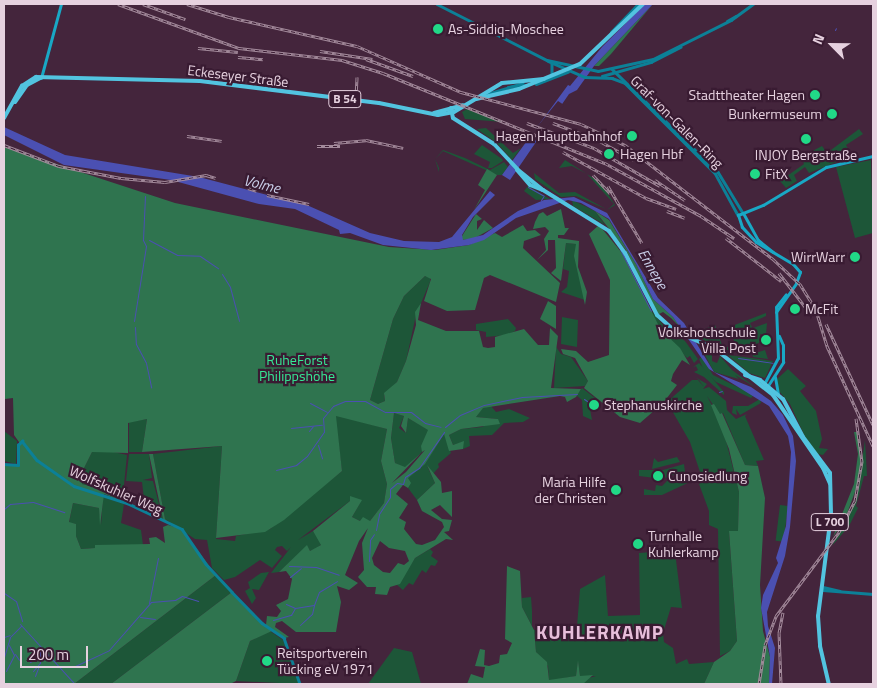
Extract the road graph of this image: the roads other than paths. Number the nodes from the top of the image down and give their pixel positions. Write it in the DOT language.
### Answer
graph roads {
  1 [pos="61,4"];
  2 [pos="437,4"];
  3 [pos="638,4"];
  4 [pos="643,4"];
  5 [pos="753,4"];
  6 [pos="546,60"];
  7 [pos="582,62"];
  8 [pos="551,63"];
  9 [pos="572,67"];
  10 [pos="579,68"];
  11 [pos="564,69"];
  12 [pos="617,70"];
  13 [pos="570,72"];
  14 [pos="552,74"];
  15 [pos="578,74"];
  16 [pos="601,77"];
  17 [pos="41,78"];
  18 [pos="544,79"];
  19 [pos="618,80"];
  20 [pos="526,84"];
  21 [pos="476,100"];
  22 [pos="455,109"];
  23 [pos="431,113"];
  24 [pos="443,115"];
  25 [pos="4,118"];
  26 [pos="458,120"];
  27 [pos="873,156"];
  28 [pos="737,209"];
  29 [pos="743,213"];
  30 [pos="738,215"];
  31 [pos="773,252"];
  32 [pos="781,346"];
  33 [pos="776,376"];
  34 [pos="765,386"];
  35 [pos="778,394"];
  36 [pos="820,461"];
  37 [pos="4,464"];
  38 [pos="823,589"];
  39 [pos="873,594"];
  40 [pos="300,684"];
  41 [pos="829,684"];
  1 -- 17 [label="main road"];
  2 -- 6 [label="street"];
  3 -- 7 [label="street"];
  4 -- 18 [label="main road, B 54"];
  5 -- 12 [label="street"];
  6 -- 8 [label="street"];
  6 -- 9 [label="street"];
  7 -- 9 [label="street"];
  7 -- 10 [label="street"];
  8 -- 11 [label="street"];
  8 -- 14 [label="street"];
  9 -- 10 [label="street"];
  9 -- 11 [label="street, Eckeseyer Straße"];
  10 -- 12 [label="street"];
  10 -- 15 [label="street"];
  11 -- 13 [label="street"];
  11 -- 14 [label="street, Eckeseyer Straße"];
  12 -- 16 [label="street"];
  12 -- 19 [label="street, Graf-von-Galen-Ring"];
  12 -- 29 [label="street, Graf-von-Galen-Ring / L 700"];
  13 -- 15 [label="street"];
  13 -- 20 [label="street, Eckeseyer Straße"];
  14 -- 20 [label="street, Eckeseyer Straße"];
  15 -- 16 [label="street"];
  16 -- 19 [label="street"];
  17 -- 23 [label="main road, Eckeseyer Straße / B 54"];
  17 -- 25 [label="main road"];
  18 -- 21 [label="main road, B 54"];
  18 -- 21 [label="main road, B 54"];
  19 -- 28 [label="street, Graf-von-Galen-Ring / L 700"];
  20 -- 21 [label="street, Eckeseyer Straße"];
  21 -- 22 [label="main road, Eckeseyer Straße / B 54"];
  22 -- 23 [label="main road, Eckeseyer Straße / B 54"];
  22 -- 24 [label="main road, Eckeseyer Straße / B 54"];
  22 -- 26 [label="main road"];
  22 -- 26 [label="main road"];
  23 -- 24 [label="main road, Eckeseyer Straße / B 54"];
  24 -- 26 [label="main road"];
  26 -- 34 [label="main road, L 700"];
  27 -- 29 [label="main road"];
  28 -- 29 [label="street, L 700"];
  28 -- 30 [label="street, L 700"];
  29 -- 30 [label="main road"];
  29 -- 31 [label="main road, L 700"];
  30 -- 31 [label="main road, L 700"];
  31 -- 32 [label="main road, L 700"];
  32 -- 33 [label="main road, L 700"];
  32 -- 34 [label="main road, L 700"];
  33 -- 34 [label="main road, L 700"];
  33 -- 35 [label="main road, L 700"];
  34 -- 35 [label="main road, L 700"];
  34 -- 36 [label="main road, L 700"];
  35 -- 36 [label="main road, L 700"];
  36 -- 38 [label="main road, L 700"];
  37 -- 40 [label="street, Wolfskuhler Weg"];
  38 -- 39 [label="street"];
  38 -- 41 [label="main road, L 700"];
}
